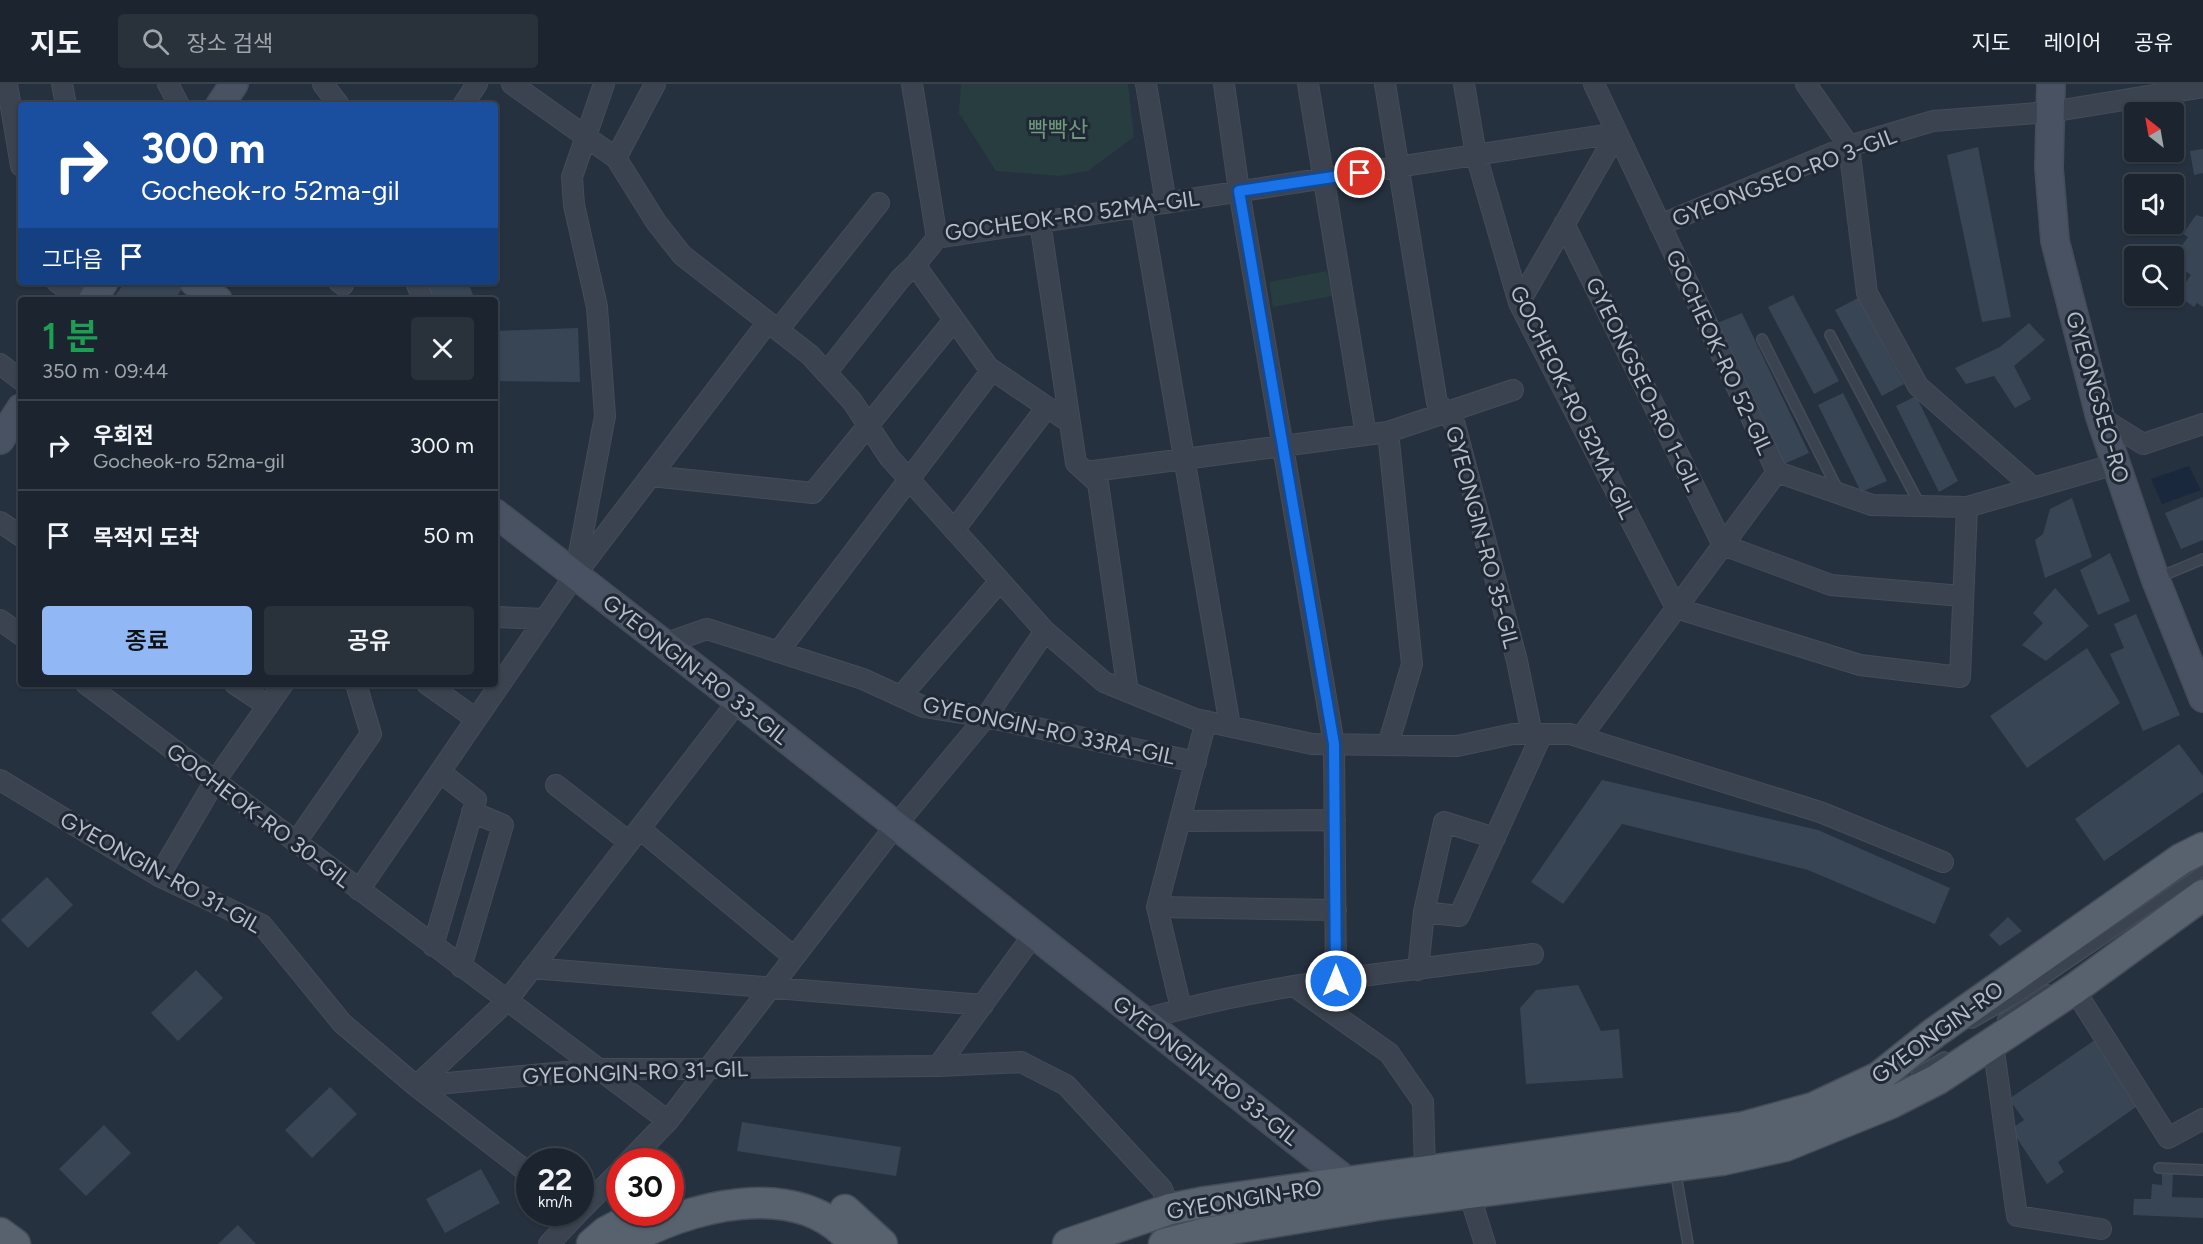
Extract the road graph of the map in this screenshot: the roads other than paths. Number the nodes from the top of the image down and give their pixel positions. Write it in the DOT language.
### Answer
graph roads {
  1 [pos="7,84"];
  2 [pos="62,84"];
  3 [pos="168,84"];
  4 [pos="234,84"];
  5 [pos="323,84"];
  6 [pos="477,84"];
  7 [pos="512,84"];
  8 [pos="604,84"];
  9 [pos="654,84"];
  10 [pos="912,84"];
  11 [pos="1146,84"];
  12 [pos="1224,84"];
  13 [pos="1308,84"];
  14 [pos="1385,84"];
  15 [pos="1464,84"];
  16 [pos="1594,84"];
  17 [pos="1806,84"];
  18 [pos="2051,84"];
  19 [pos="2203,87"];
  20 [pos="65,102"];
  21 [pos="177,102"];
  22 [pos="222,102"];
  23 [pos="337,102"];
  24 [pos="465,102"];
  25 [pos="2050,112"];
  26 [pos="1617,133"];
  27 [pos="585,136"];
  28 [pos="1849,146"];
  29 [pos="18,148"];
  30 [pos="1476,155"];
  31 [pos="616,158"];
  32 [pos="1398,167"];
  33 [pos="1323,178"];
  34 [pos="1239,191"];
  35 [pos="879,203"];
  36 [pos="1166,203"];
  37 [pos="1141,206"];
  38 [pos="1040,222"];
  39 [pos="1564,224"];
  40 [pos="1660,225"];
  41 [pos="937,238"];
  42 [pos="915,265"];
  43 [pos="61,285"];
  44 [pos="198,285"];
  45 [pos="77,297"];
  46 [pos="214,297"];
  47 [pos="1519,303"];
  48 [pos="954,320"];
  49 [pos="773,326"];
  50 [pos="1830,334"];
  51 [pos="1762,339"];
  52 [pos="0,364"];
  53 [pos="992,370"];
  54 [pos="826,373"];
  55 [pos="18,378"];
  56 [pos="1513,390"];
  57 [pos="1047,407"];
  58 [pos="1448,412"];
  59 [pos="18,413"];
  60 [pos="2100,417"];
  61 [pos="1070,422"];
  62 [pos="2203,424"];
  63 [pos="868,426"];
  64 [pos="1388,432"];
  65 [pos="1366,435"];
  66 [pos="0,440"];
  67 [pos="1283,444"];
  68 [pos="1184,457"];
  69 [pos="2116,464"];
  70 [pos="1086,472"];
  71 [pos="1777,472"];
  72 [pos="651,476"];
  73 [pos="908,478"];
  74 [pos="2031,488"];
  75 [pos="1840,494"];
  76 [pos="1922,507"];
  77 [pos="1966,507"];
  78 [pos="498,511"];
  79 [pos="0,522"];
  80 [pos="954,530"];
  81 [pos="18,535"];
  82 [pos="1723,545"];
  83 [pos="2203,559"];
  84 [pos="575,575"];
  85 [pos="2155,579"];
  86 [pos="1000,581"];
  87 [pos="1962,596"];
  88 [pos="1676,609"];
  89 [pos="498,616"];
  90 [pos="545,619"];
  91 [pos="0,620"];
  92 [pos="1045,632"];
  93 [pos="18,633"];
  94 [pos="664,644"];
  95 [pos="778,652"];
  96 [pos="90,687"];
  97 [pos="240,687"];
  98 [pos="281,687"];
  99 [pos="357,687"];
  100 [pos="432,687"];
  101 [pos="1128,692"];
  102 [pos="901,696"];
  103 [pos="2203,698"];
  104 [pos="738,701"];
  105 [pos="268,706"];
  106 [pos="986,717"];
  107 [pos="476,719"];
  108 [pos="1206,721"];
  109 [pos="1230,726"];
  110 [pos="1537,734"];
  111 [pos="1581,737"];
  112 [pos="1334,744"];
  113 [pos="1388,745"];
  114 [pos="1196,762"];
  115 [pos="440,772"];
  116 [pos="0,780"];
  117 [pos="215,781"];
  118 [pos="555,785"];
  119 [pos="472,812"];
  120 [pos="1180,820"];
  121 [pos="1335,820"];
  122 [pos="896,825"];
  123 [pos="634,836"];
  124 [pos="1495,838"];
  125 [pos="296,842"];
  126 [pos="2203,848"];
  127 [pos="1943,862"];
  128 [pos="2203,872"];
  129 [pos="159,876"];
  130 [pos="359,890"];
  131 [pos="2203,895"];
  132 [pos="1157,907"];
  133 [pos="1336,910"];
  134 [pos="1424,912"];
  135 [pos="1034,934"];
  136 [pos="433,946"];
  137 [pos="1533,954"];
  138 [pos="794,957"];
  139 [pos="2093,962"];
  140 [pos="460,967"];
  141 [pos="532,969"];
  142 [pos="1418,970"];
  143 [pos="1336,981"];
  144 [pos="2068,985"];
  145 [pos="1294,986"];
  146 [pos="770,988"];
  147 [pos="506,1002"];
  148 [pos="982,1005"];
  149 [pos="1181,1008"];
  150 [pos="1142,1020"];
  151 [pos="1958,1031"];
  152 [pos="1992,1036"];
  153 [pos="1938,1042"];
  154 [pos="1955,1050"];
  155 [pos="938,1066"];
  156 [pos="708,1068"];
  157 [pos="597,1069"];
  158 [pos="1887,1085"];
  159 [pos="416,1086"];
  160 [pos="2203,1119"];
  161 [pos="668,1121"];
  162 [pos="1839,1122"];
  163 [pos="642,1148"];
  164 [pos="1673,1150"];
  165 [pos="516,1163"];
  166 [pos="2158,1168"];
  167 [pos="1425,1170"];
  168 [pos="2203,1170"];
  169 [pos="1348,1182"];
  170 [pos="606,1185"];
  171 [pos="1469,1192"];
  172 [pos="594,1197"];
  173 [pos="684,1201"];
  174 [pos="1377,1205"];
  175 [pos="1170,1209"];
  176 [pos="566,1226"];
  177 [pos="618,1226"];
  178 [pos="2101,1229"];
  179 [pos="0,1233"];
  180 [pos="15,1244"];
  181 [pos="549,1244"];
  182 [pos="592,1244"];
  183 [pos="622,1244"];
  184 [pos="854,1244"];
  185 [pos="882,1244"];
  186 [pos="1068,1244"];
  187 [pos="1164,1244"];
  188 [pos="1485,1244"];
  189 [pos="1688,1244"];
  1 -- 29 [label="street"];
  2 -- 20 [label="street"];
  3 -- 21 [label="street"];
  4 -- 22 [label="street"];
  5 -- 23 [label="street"];
  6 -- 24 [label="street"];
  7 -- 27 [label="street"];
  8 -- 27 [label="street"];
  9 -- 31 [label="street"];
  10 -- 41 [label="street, GOCHEOK-RO 52MA-GIL"];
  11 -- 36 [label="street"];
  12 -- 34 [label="street"];
  13 -- 33 [label="street"];
  14 -- 32 [label="street, GYEONGIN-RO 35-GIL"];
  15 -- 30 [label="street"];
  16 -- 26 [label="street, GOCHEOK-RO 52-GIL"];
  17 -- 28 [label="street"];
  18 -- 25 [label="street, GYEONGSEO-RO"];
  19 -- 25 [label="street, GYEONGSEO-RO 3-GIL"];
  25 -- 28 [label="street, GYEONGSEO-RO 3-GIL"];
  25 -- 60 [label="street, GYEONGSEO-RO"];
  26 -- 30 [label="street, GOCHEOK-RO 52MA-GIL"];
  26 -- 39 [label="street"];
  26 -- 40 [label="street, GOCHEOK-RO 52-GIL"];
  27 -- 31 [label="street"];
  27 -- 84 [label="street"];
  28 -- 40 [label="street, GYEONGSEO-RO 3-GIL"];
  28 -- 74 [label="street"];
  30 -- 32 [label="street, GOCHEOK-RO 52MA-GIL"];
  30 -- 47 [label="street, GOCHEOK-RO 52MA-GIL"];
  31 -- 49 [label="street"];
  32 -- 33 [label="street, GOCHEOK-RO 52MA-GIL"];
  32 -- 58 [label="street, GYEONGIN-RO 35-GIL"];
  33 -- 34 [label="street, GOCHEOK-RO 52MA-GIL"];
  33 -- 65 [label="street"];
  34 -- 36 [label="street, GOCHEOK-RO 52MA-GIL"];
  34 -- 67 [label="street"];
  35 -- 49 [label="street"];
  36 -- 37 [label="street, GOCHEOK-RO 52MA-GIL"];
  37 -- 38 [label="street, GOCHEOK-RO 52MA-GIL"];
  37 -- 68 [label="street"];
  38 -- 41 [label="street, GOCHEOK-RO 52MA-GIL"];
  38 -- 61 [label="street"];
  39 -- 47 [label="street"];
  39 -- 82 [label="street, GYEONGSEO-RO 1-GIL"];
  40 -- 71 [label="street, GOCHEOK-RO 52-GIL"];
  41 -- 42 [label="street"];
  42 -- 48 [label="street"];
  42 -- 54 [label="street"];
  43 -- 45 [label="street"];
  44 -- 46 [label="street"];
  47 -- 88 [label="street, GOCHEOK-RO 52MA-GIL"];
  48 -- 53 [label="street"];
  48 -- 63 [label="street"];
  49 -- 54 [label="street"];
  49 -- 72 [label="street"];
  50 -- 76 [label="lane"];
  51 -- 75 [label="lane"];
  52 -- 55 [label="street"];
  53 -- 57 [label="street"];
  53 -- 73 [label="street"];
  54 -- 63 [label="street"];
  56 -- 58 [label="street"];
  57 -- 61 [label="street"];
  57 -- 80 [label="street"];
  58 -- 64 [label="street"];
  58 -- 110 [label="street, GYEONGIN-RO 35-GIL"];
  59 -- 66 [label="street"];
  60 -- 62 [label="street"];
  60 -- 69 [label="street, GYEONGSEO-RO"];
  61 -- 70 [label="street"];
  63 -- 72 [label="street"];
  63 -- 73 [label="street"];
  64 -- 65 [label="street"];
  64 -- 113 [label="street"];
  65 -- 67 [label="street"];
  67 -- 68 [label="street"];
  67 -- 112 [label="street"];
  68 -- 70 [label="street"];
  68 -- 109 [label="street"];
  69 -- 74 [label="street"];
  69 -- 85 [label="street, GYEONGSEO-RO"];
  70 -- 101 [label="street"];
  71 -- 75 [label="street"];
  71 -- 82 [label="street"];
  72 -- 84 [label="street"];
  73 -- 80 [label="street"];
  73 -- 95 [label="street"];
  74 -- 77 [label="street"];
  75 -- 76 [label="street"];
  76 -- 77 [label="street"];
  77 -- 87 [label="street"];
  78 -- 84 [label="street, GYEONGIN-RO 33-GIL"];
  79 -- 81 [label="street"];
  80 -- 86 [label="street"];
  82 -- 87 [label="street"];
  82 -- 88 [label="street"];
  83 -- 85 [label="lane"];
  84 -- 90 [label="street"];
  84 -- 94 [label="street, GYEONGIN-RO 33-GIL"];
  85 -- 103 [label="street, GYEONGSEO-RO"];
  86 -- 92 [label="street"];
  86 -- 102 [label="street"];
  87 -- 88 [label="street"];
  88 -- 111 [label="street"];
  89 -- 90 [label="street"];
  90 -- 107 [label="street"];
  91 -- 93 [label="street"];
  92 -- 101 [label="street"];
  92 -- 106 [label="street"];
  94 -- 95 [label="street, GYEONGIN-RO 33RA-GIL"];
  94 -- 104 [label="street, GYEONGIN-RO 33-GIL"];
  95 -- 102 [label="street, GYEONGIN-RO 33RA-GIL"];
  96 -- 117 [label="street, GOCHEOK-RO 30-GIL"];
  97 -- 105 [label="street"];
  98 -- 105 [label="street"];
  99 -- 125 [label="street"];
  100 -- 107 [label="street"];
  101 -- 108 [label="street"];
  102 -- 106 [label="street, GYEONGIN-RO 33RA-GIL"];
  104 -- 122 [label="street, GYEONGIN-RO 33-GIL"];
  104 -- 123 [label="street"];
  105 -- 117 [label="street"];
  106 -- 114 [label="street, GYEONGIN-RO 33RA-GIL"];
  106 -- 122 [label="street"];
  107 -- 115 [label="street"];
  108 -- 109 [label="street"];
  108 -- 114 [label="street"];
  109 -- 112 [label="street"];
  110 -- 111 [label="street"];
  110 -- 113 [label="street"];
  110 -- 124 [label="street"];
  111 -- 127 [label="street"];
  112 -- 113 [label="street"];
  112 -- 121 [label="street"];
  114 -- 120 [label="street"];
  115 -- 119 [label="street"];
  115 -- 130 [label="street"];
  116 -- 129 [label="street, GYEONGIN-RO 31-GIL"];
  117 -- 125 [label="street, GOCHEOK-RO 30-GIL"];
  117 -- 129 [label="street"];
  118 -- 123 [label="street"];
  119 -- 136 [label="street"];
  119 -- 140 [label="street"];
  120 -- 121 [label="street"];
  120 -- 132 [label="street"];
  121 -- 133 [label="street"];
  122 -- 135 [label="street, GYEONGIN-RO 33-GIL"];
  122 -- 138 [label="street"];
  123 -- 138 [label="street"];
  123 -- 141 [label="street"];
  124 -- 134 [label="street"];
  124 -- 134 [label="street"];
  125 -- 130 [label="street, GOCHEOK-RO 30-GIL"];
  126 -- 158 [label="main road, GYEONGIN-RO"];
  128 -- 151 [label="lane"];
  129 -- 159 [label="street, GYEONGIN-RO 31-GIL"];
  130 -- 136 [label="street, GOCHEOK-RO 30-GIL"];
  131 -- 139 [label="lane"];
  131 -- 144 [label="main road, GYEONGIN-RO"];
  132 -- 133 [label="street"];
  132 -- 149 [label="street"];
  133 -- 143 [label="street"];
  134 -- 142 [label="street"];
  135 -- 148 [label="street"];
  135 -- 150 [label="street, GYEONGIN-RO 33-GIL"];
  136 -- 140 [label="street, GOCHEOK-RO 30-GIL"];
  137 -- 142 [label="street"];
  138 -- 146 [label="street"];
  140 -- 147 [label="street, GOCHEOK-RO 30-GIL"];
  141 -- 146 [label="street"];
  141 -- 147 [label="street"];
  142 -- 143 [label="street"];
  143 -- 145 [label="street"];
  144 -- 152 [label="main road, GYEONGIN-RO"];
  144 -- 160 [label="street"];
  145 -- 149 [label="street"];
  145 -- 167 [label="street"];
  146 -- 148 [label="street"];
  146 -- 156 [label="street"];
  147 -- 157 [label="street, GOCHEOK-RO 30-GIL"];
  147 -- 159 [label="street"];
  148 -- 155 [label="street"];
  149 -- 150 [label="street"];
  150 -- 169 [label="street, GYEONGIN-RO 33-GIL"];
  152 -- 162 [label="main road, GYEONGIN-RO"];
  152 -- 178 [label="street, GYEONGIN-RO"];
  153 -- 158 [label="lane"];
  154 -- 158 [label="lane"];
  155 -- 156 [label="street, GYEONGIN-RO 31-GIL"];
  155 -- 175 [label="street, GYEONGIN-RO 31-GIL"];
  156 -- 157 [label="street, GYEONGIN-RO 31-GIL"];
  156 -- 161 [label="street"];
  157 -- 159 [label="street, GYEONGIN-RO 31-GIL"];
  157 -- 161 [label="street, GOCHEOK-RO 30-GIL"];
  158 -- 162 [label="lane"];
  158 -- 164 [label="main road, GYEONGIN-RO"];
  159 -- 165 [label="street"];
  161 -- 163 [label="street"];
  162 -- 164 [label="main road, GYEONGIN-RO"];
  164 -- 167 [label="main road, GYEONGIN-RO"];
  164 -- 171 [label="main road, GYEONGIN-RO"];
  164 -- 189 [label="lane"];
  166 -- 168 [label="lane"];
  167 -- 169 [label="main road, GYEONGIN-RO"];
  169 -- 174 [label="street, GYEONGIN-RO 33-GIL"];
  169 -- 175 [label="main road, GYEONGIN-RO"];
  170 -- 172 [label="street"];
  171 -- 174 [label="main road, GYEONGIN-RO"];
  171 -- 188 [label="street"];
  173 -- 185 [label="main road"];
  174 -- 187 [label="main road, GYEONGIN-RO"];
  175 -- 186 [label="main road, GYEONGIN-RO"];
  176 -- 181 [label="street"];
  177 -- 182 [label="main road"];
  179 -- 180 [label="main road"];
  183 -- 184 [label="main road"];
}
